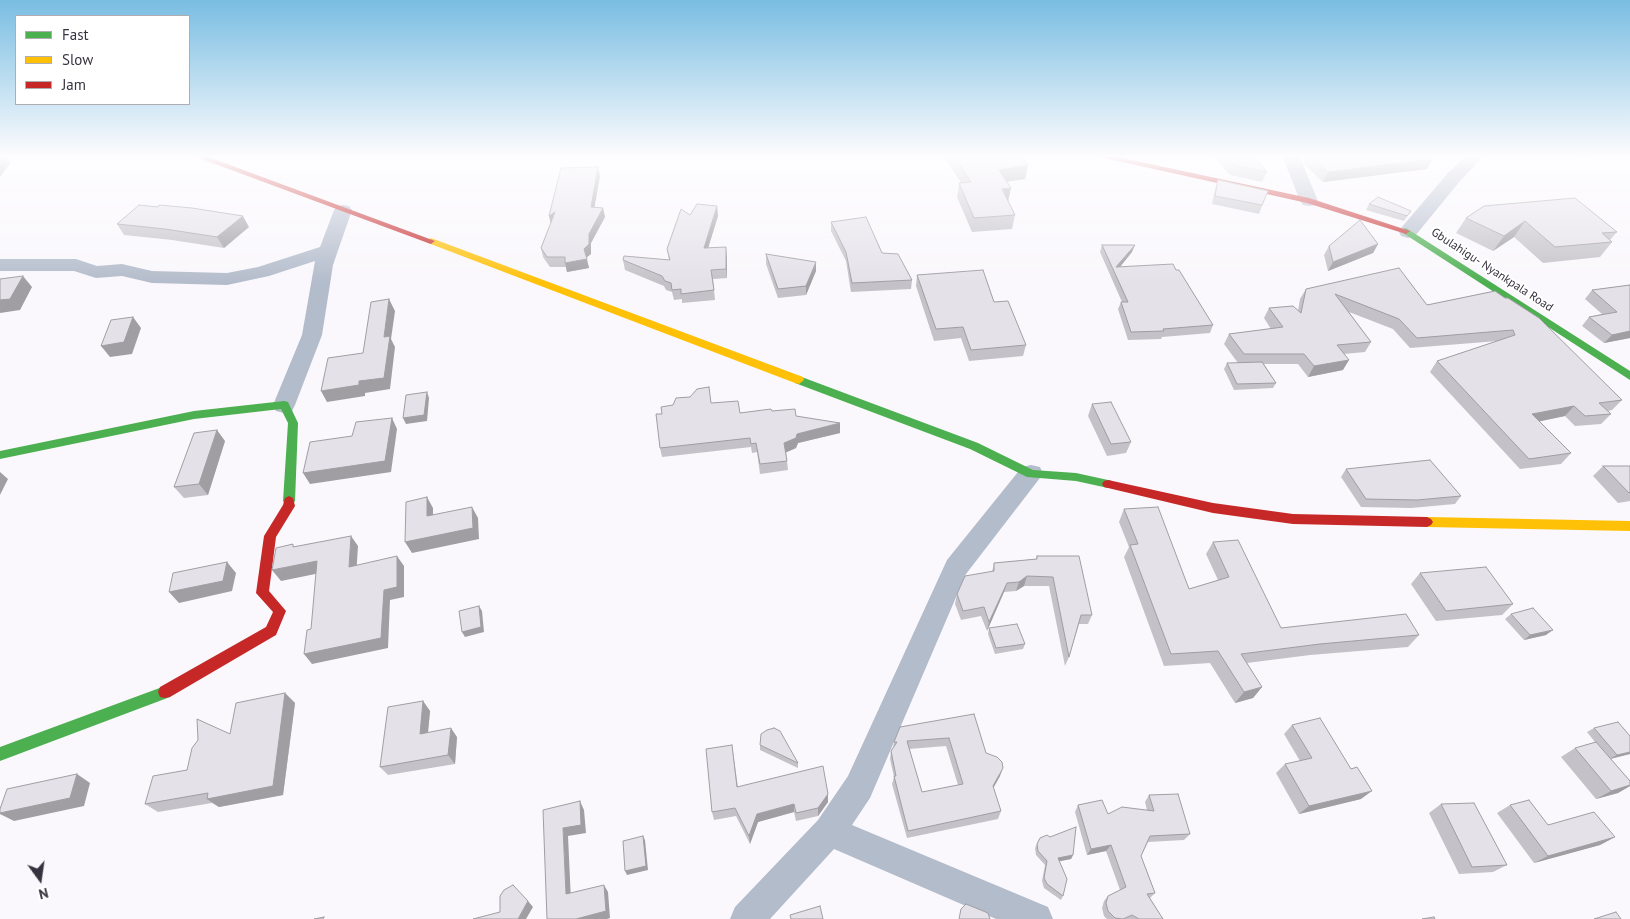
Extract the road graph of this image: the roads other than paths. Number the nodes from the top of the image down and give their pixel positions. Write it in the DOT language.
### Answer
graph roads {
  1 [pos="310,198"];
  2 [pos="1296,198"];
  3 [pos="1307,198"];
  4 [pos="1437,198"];
  5 [pos="1308,201"];
  6 [pos="343,210"];
  7 [pos="1408,232"];
  8 [pos="329,250"];
  9 [pos="0,265"];
  10 [pos="1630,376"];
  11 [pos="284,405"];
  12 [pos="0,455"];
  13 [pos="1031,474"];
  14 [pos="1630,526"];
  15 [pos="0,754"];
  16 [pos="829,831"];
  17 [pos="747,919"];
  18 [pos="1036,919"];
  1 -- 6 [label="street"];
  2 -- 5 [label="street, Gbulahigu- Nyankpala Road"];
  3 -- 5 [label="street"];
  4 -- 7 [label="street"];
  5 -- 7 [label="street, Gbulahigu- Nyankpala Road"];
  6 -- 8 [label="street"];
  6 -- 13 [label="street"];
  7 -- 10 [label="street, Gbulahigu- Nyankpala Road"];
  8 -- 9 [label="street"];
  8 -- 11 [label="street"];
  11 -- 12 [label="street"];
  11 -- 15 [label="street"];
  13 -- 14 [label="street"];
  13 -- 16 [label="street"];
  16 -- 17 [label="street"];
  16 -- 18 [label="street"];
}
